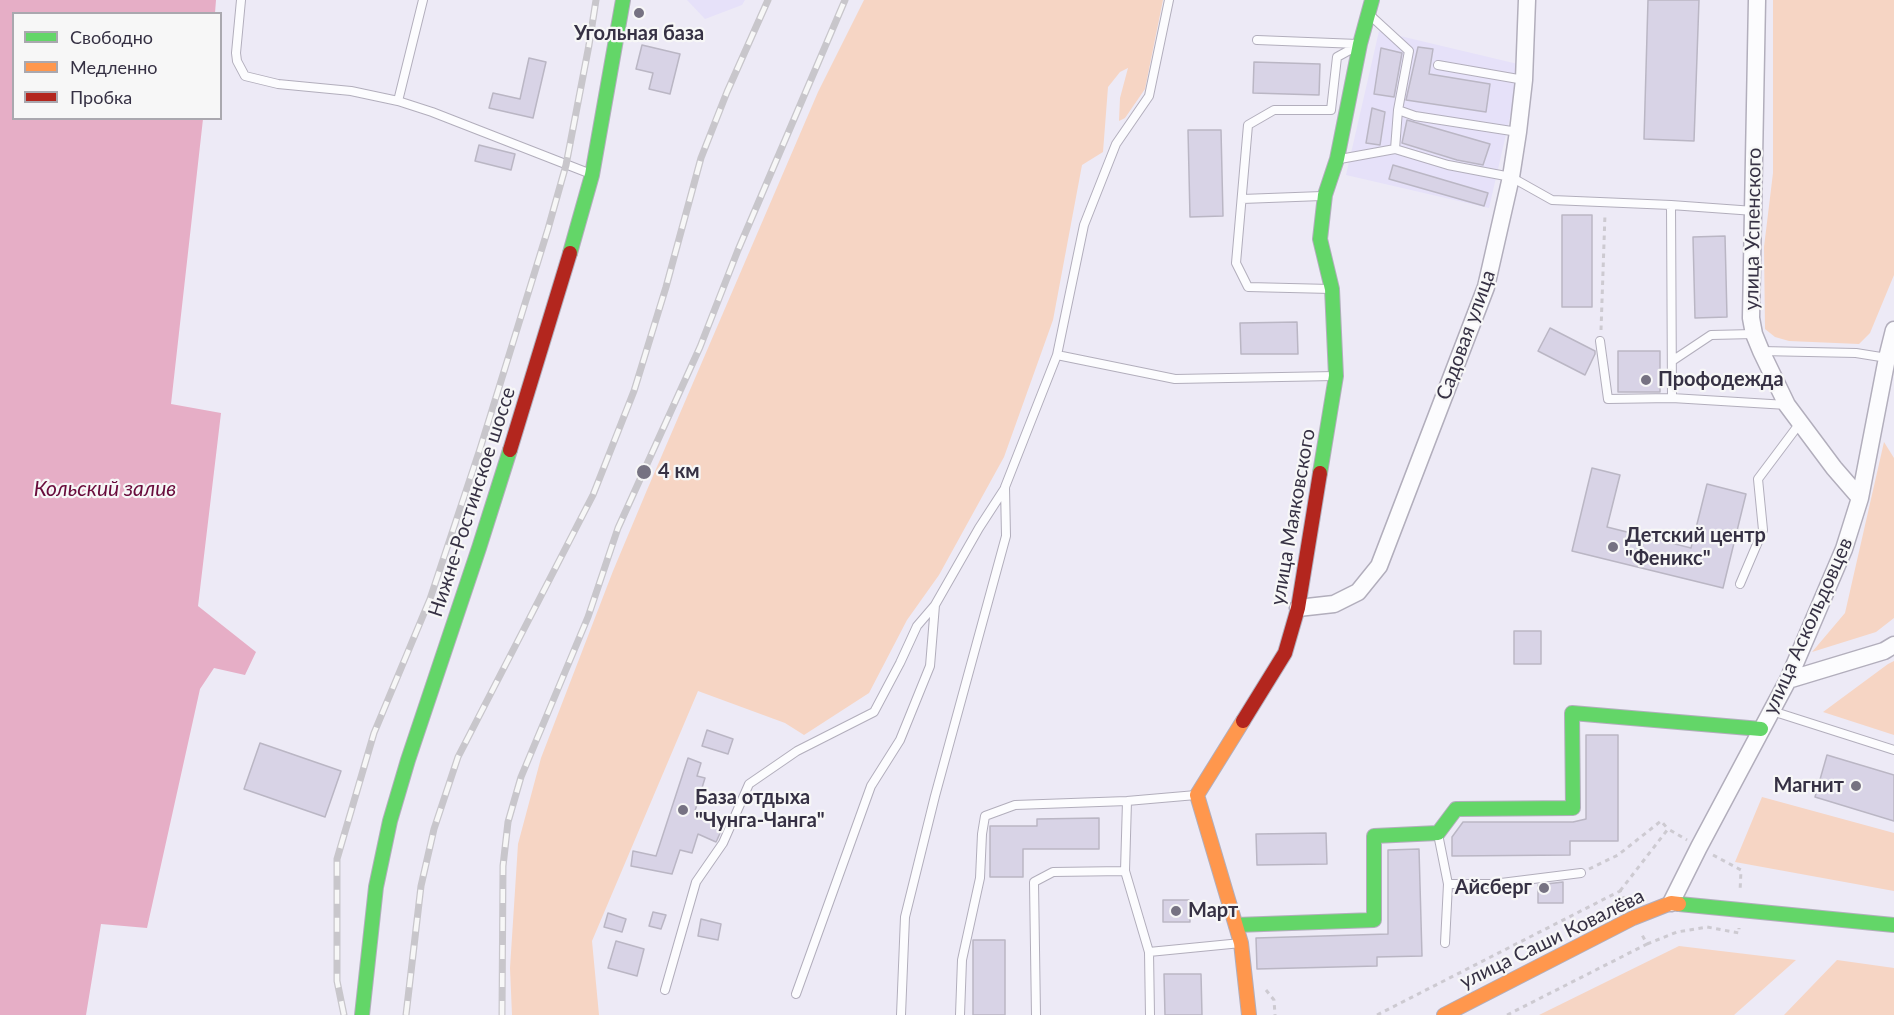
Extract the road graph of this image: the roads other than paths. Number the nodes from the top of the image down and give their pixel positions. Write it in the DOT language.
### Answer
graph roads {
  1 [pos="241,0"];
  2 [pos="423,0"];
  3 [pos="623,0"];
  4 [pos="1169,0"];
  5 [pos="1372,0"];
  6 [pos="1527,0"];
  7 [pos="1757,0"];
  8 [pos="1369,15"];
  9 [pos="1257,40"];
  10 [pos="1360,44"];
  11 [pos="1438,65"];
  12 [pos="1524,80"];
  13 [pos="398,101"];
  14 [pos="1398,110"];
  15 [pos="1518,132"];
  16 [pos="1395,149"];
  17 [pos="1336,159"];
  18 [pos="592,175"];
  19 [pos="1511,177"];
  20 [pos="1325,195"];
  21 [pos="1242,199"];
  22 [pos="1671,205"];
  23 [pos="1754,211"];
  24 [pos="1332,289"];
  25 [pos="1894,330"];
  26 [pos="1754,334"];
  27 [pos="1600,341"];
  28 [pos="1761,351"];
  29 [pos="1058,355"];
  30 [pos="1672,360"];
  31 [pos="1890,361"];
  32 [pos="1336,376"];
  33 [pos="1672,398"];
  34 [pos="1787,405"];
  35 [pos="1800,423"];
  36 [pos="1005,487"];
  37 [pos="1860,498"];
  38 [pos="1740,584"];
  39 [pos="935,605"];
  40 [pos="1298,608"];
  41 [pos="1894,645"];
  42 [pos="1788,680"];
  43 [pos="1772,711"];
  44 [pos="1761,729"];
  45 [pos="1894,750"];
  46 [pos="1197,795"];
  47 [pos="1127,801"];
  48 [pos="1438,833"];
  49 [pos="1125,872"];
  50 [pos="1581,873"];
  51 [pos="1448,884"];
  52 [pos="1671,903"];
  53 [pos="1236,925"];
  54 [pos="1894,925"];
  55 [pos="1241,943"];
  56 [pos="1445,943"];
  57 [pos="1149,952"];
  58 [pos="665,990"];
  59 [pos="796,994"];
  60 [pos="1454,1013"];
  61 [pos="362,1015"];
  62 [pos="901,1015"];
  63 [pos="960,1015"];
  64 [pos="1036,1015"];
  65 [pos="1150,1015"];
  66 [pos="1249,1015"];
  1 -- 13 [label="lane"];
  2 -- 13 [label="lane"];
  3 -- 18 [label="street, Нижне-Ростинское шоссе"];
  4 -- 29 [label="lane"];
  5 -- 8 [label="street, улица Маяковского"];
  6 -- 12 [label="street, Садовая улица"];
  7 -- 23 [label="street, улица Успенского"];
  8 -- 10 [label="street, улица Маяковского"];
  8 -- 14 [label="lane"];
  9 -- 10 [label="lane"];
  10 -- 17 [label="street, улица Маяковского"];
  10 -- 21 [label="lane"];
  11 -- 12 [label="lane"];
  12 -- 15 [label="street, Садовая улица"];
  13 -- 18 [label="lane"];
  14 -- 15 [label="lane"];
  14 -- 16 [label="lane"];
  15 -- 19 [label="street, Садовая улица"];
  16 -- 17 [label="lane"];
  16 -- 19 [label="lane"];
  17 -- 20 [label="street, улица Маяковского"];
  18 -- 61 [label="street, Нижне-Ростинское шоссе"];
  19 -- 22 [label="lane"];
  19 -- 40 [label="street, Садовая улица"];
  20 -- 21 [label="lane"];
  20 -- 24 [label="street, улица Маяковского"];
  21 -- 24 [label="lane"];
  22 -- 23 [label="lane"];
  22 -- 30 [label="lane"];
  23 -- 26 [label="street, улица Успенского"];
  24 -- 32 [label="street, улица Маяковского"];
  25 -- 31 [label="street, улица Аскольдовцев"];
  26 -- 28 [label="street, улица Успенского"];
  26 -- 30 [label="lane"];
  27 -- 33 [label="lane"];
  28 -- 31 [label="lane"];
  28 -- 34 [label="street, улица Успенского"];
  29 -- 32 [label="lane"];
  29 -- 36 [label="lane"];
  30 -- 33 [label="lane"];
  31 -- 37 [label="street, улица Аскольдовцев"];
  32 -- 40 [label="street, улица Маяковского"];
  33 -- 34 [label="lane"];
  34 -- 35 [label="street, улица Успенского"];
  35 -- 37 [label="street, улица Успенского"];
  35 -- 38 [label="lane"];
  36 -- 39 [label="lane"];
  36 -- 62 [label="lane"];
  37 -- 42 [label="street, улица Аскольдовцев"];
  39 -- 58 [label="lane"];
  39 -- 59 [label="lane"];
  40 -- 46 [label="street, улица Маяковского"];
  41 -- 42 [label="street"];
  42 -- 43 [label="street, улица Аскольдовцев"];
  43 -- 44 [label="street, улица Аскольдовцев"];
  43 -- 45 [label="lane"];
  44 -- 48 [label="street"];
  44 -- 52 [label="street, улица Аскольдовцев"];
  46 -- 47 [label="lane"];
  46 -- 53 [label="street"];
  47 -- 49 [label="lane"];
  47 -- 63 [label="lane"];
  48 -- 51 [label="lane"];
  48 -- 53 [label="street"];
  49 -- 57 [label="lane"];
  49 -- 64 [label="lane"];
  50 -- 51 [label="lane"];
  51 -- 56 [label="lane"];
  52 -- 54 [label="street, улица Саши Ковалёва"];
  52 -- 60 [label="street, улица Саши Ковалёва"];
  53 -- 55 [label="street"];
  55 -- 57 [label="lane"];
  55 -- 66 [label="street"];
  57 -- 65 [label="lane"];
}
